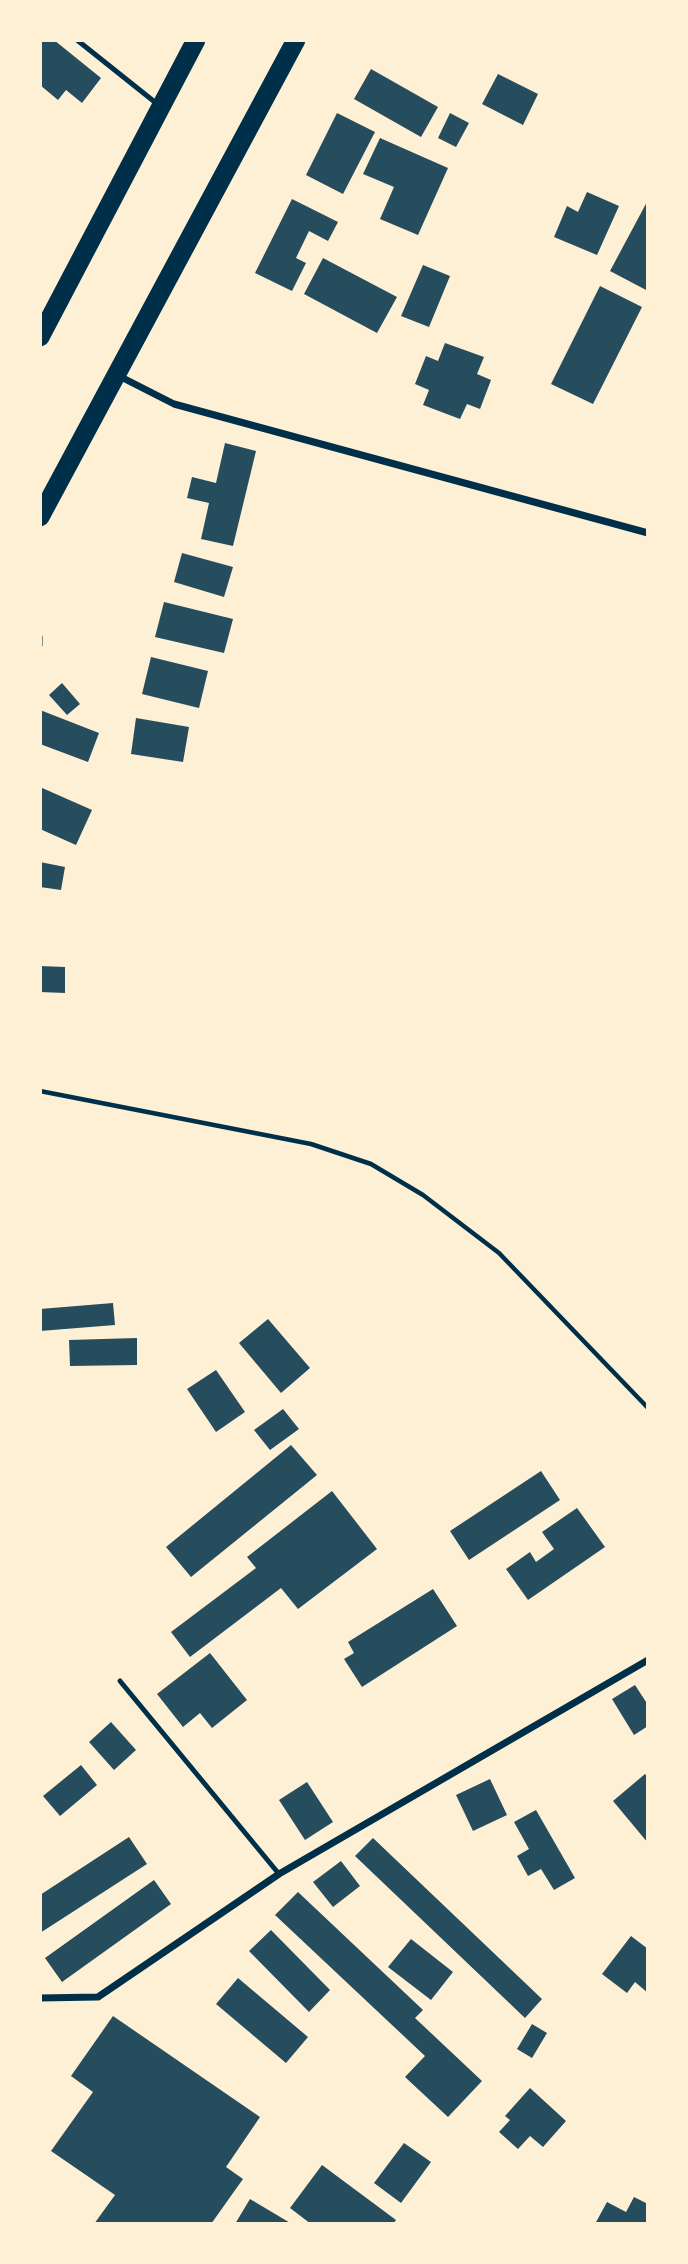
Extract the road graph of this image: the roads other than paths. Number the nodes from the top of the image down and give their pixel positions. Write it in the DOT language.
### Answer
graph roads {
  1 [pos="76,40"];
  2 [pos="196,40"];
  3 [pos="296,40"];
  4 [pos="162,108"];
  5 [pos="40,337"];
  6 [pos="118,375"];
  7 [pos="40,517"];
  8 [pos="648,533"];
  9 [pos="40,637"];
  10 [pos="40,645"];
  11 [pos="648,1660"];
  12 [pos="120,1681"];
  13 [pos="279,1874"];
  14 [pos="40,1998"];
  1 -- 4 [label="lane"];
  2 -- 4 [label="highway"];
  3 -- 6 [label="highway"];
  4 -- 5 [label="highway"];
  6 -- 7 [label="highway"];
  6 -- 8 [label="street"];
  9 -- 10 [label="lane"];
  11 -- 13 [label="street"];
  12 -- 13 [label="lane"];
  13 -- 14 [label="street"];
}
